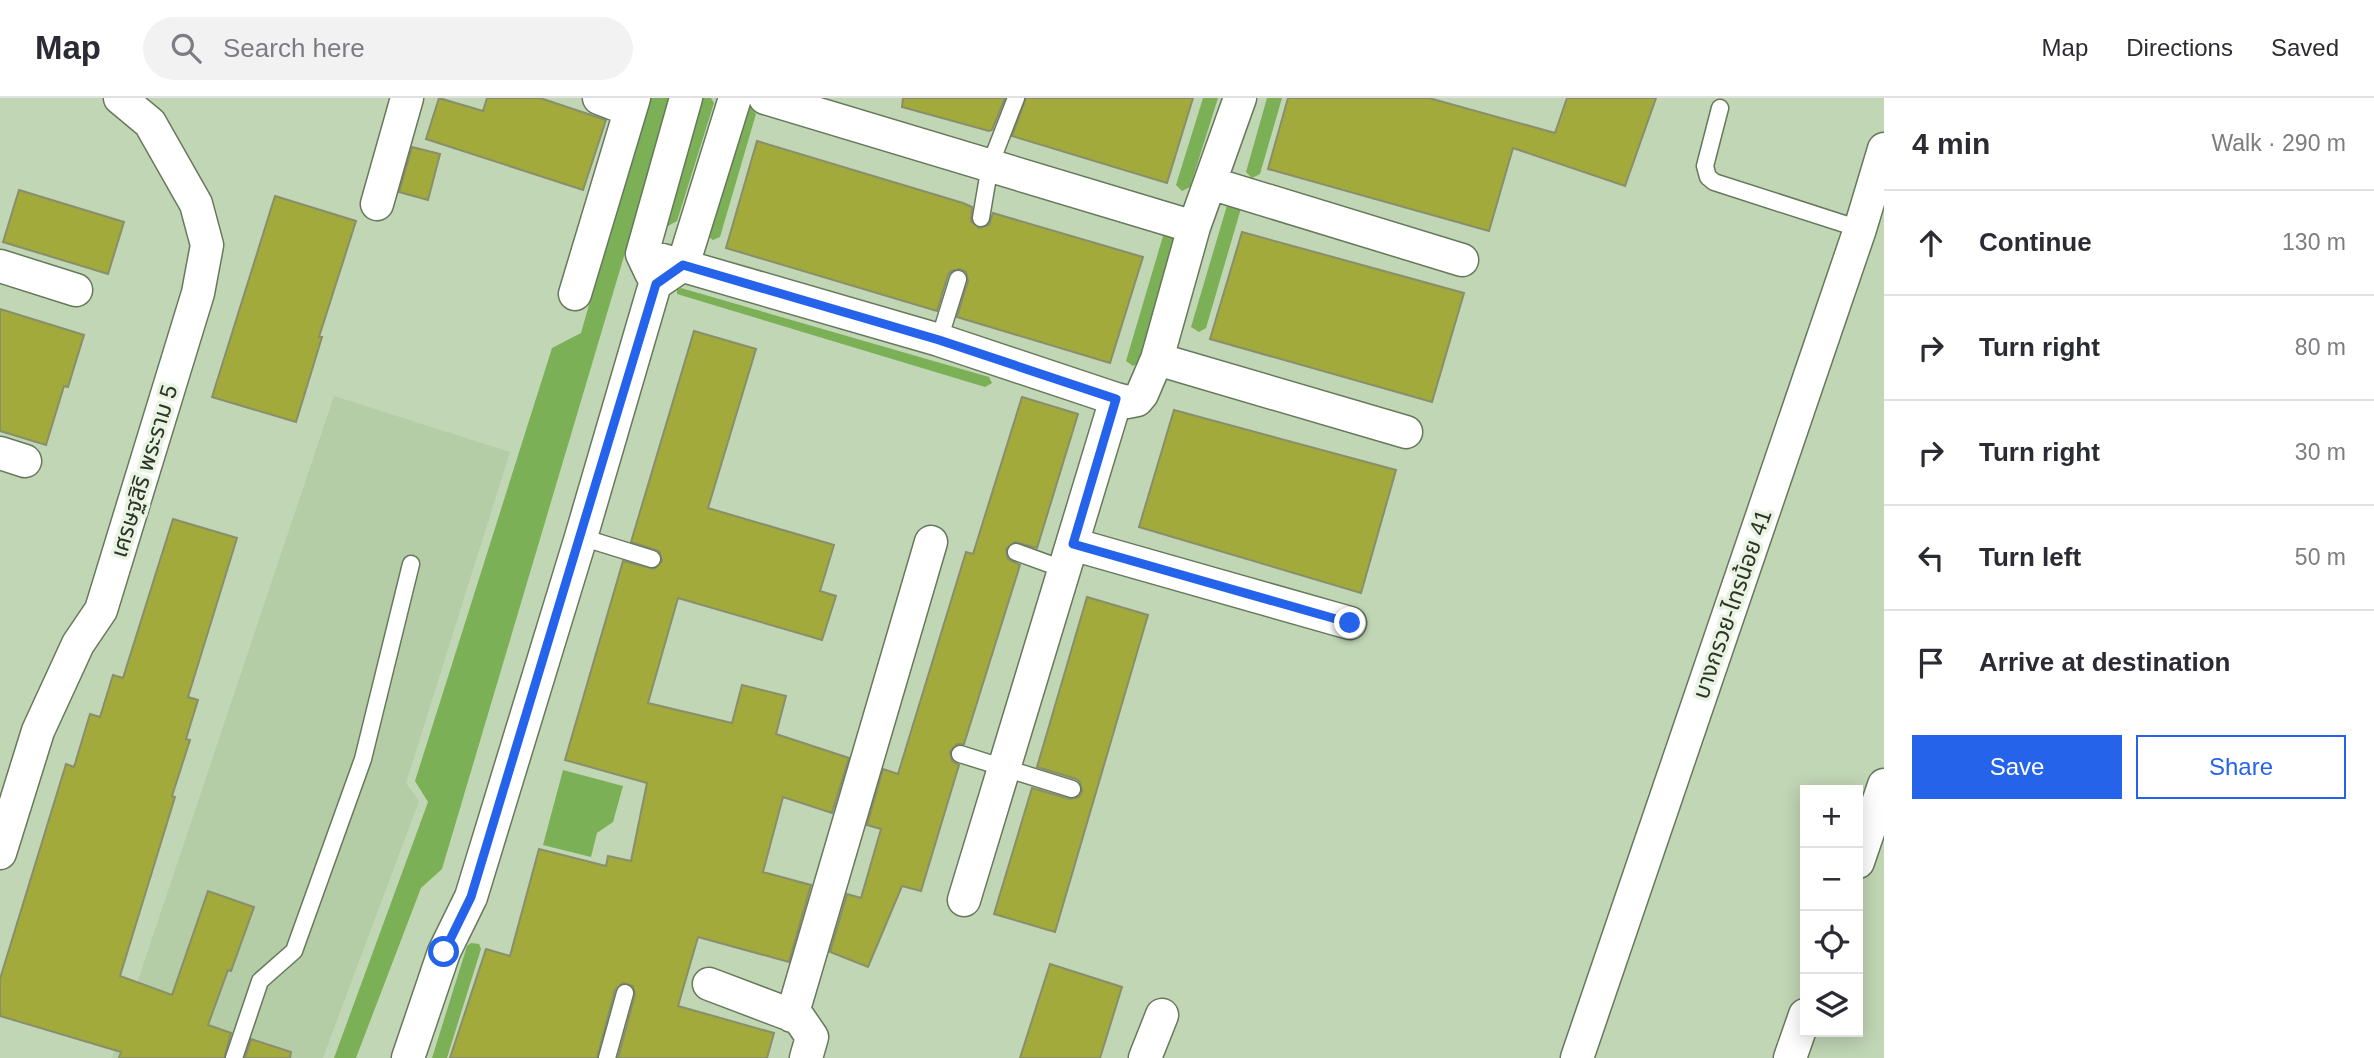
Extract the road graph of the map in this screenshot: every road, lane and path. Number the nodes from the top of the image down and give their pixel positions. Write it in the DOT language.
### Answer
graph roads {
  1 [pos="120,98"];
  2 [pos="407,98"];
  3 [pos="599,98"];
  4 [pos="686,98"];
  5 [pos="735,98"];
  6 [pos="765,98"];
  7 [pos="1016,98"];
  8 [pos="1240,98"];
  9 [pos="632,104"];
  10 [pos="1720,108"];
  11 [pos="1884,149"];
  12 [pos="990,165"];
  13 [pos="1210,183"];
  14 [pos="377,204"];
  15 [pos="981,218"];
  16 [pos="1194,227"];
  17 [pos="1860,229"];
  18 [pos="642,254"];
  19 [pos="1462,260"];
  20 [pos="683,265"];
  21 [pos="0,266"];
  22 [pos="958,279"];
  23 [pos="656,284"];
  24 [pos="76,290"];
  25 [pos="575,294"];
  26 [pos="939,340"];
  27 [pos="1157,359"];
  28 [pos="1116,399"];
  29 [pos="1406,432"];
  30 [pos="581,537"];
  31 [pos="931,542"];
  32 [pos="1016,552"];
  33 [pos="1068,556"];
  34 [pos="652,559"];
  35 [pos="411,564"];
  36 [pos="1350,623"];
  37 [pos="960,754"];
  38 [pos="1006,768"];
  39 [pos="1884,785"];
  40 [pos="1072,789"];
  41 [pos="1863,848"];
  42 [pos="0,853"];
  43 [pos="964,900"];
  44 [pos="709,984"];
  45 [pos="625,993"];
  46 [pos="1162,1015"];
  47 [pos="792,1016"];
  48 [pos="1800,1029"];
  49 [pos="234,1058"];
  50 [pos="408,1058"];
  51 [pos="607,1058"];
  52 [pos="806,1058"];
  53 [pos="1145,1058"];
  54 [pos="1577,1058"];
  55 [pos="1790,1058"];
  1 -- 42 [label="street, เศรษฐสิริ พระราม 5"];
  2 -- 14 [label="street"];
  3 -- 9 [label="street"];
  4 -- 18 [label="street"];
  5 -- 20 [label="street"];
  6 -- 12 [label="street"];
  7 -- 12 [label="lane"];
  8 -- 13 [label="street"];
  9 -- 25 [label="street"];
  10 -- 17 [label="lane"];
  11 -- 17 [label="street, บางกรวย-ไทรน้อย 41"];
  12 -- 15 [label="lane"];
  12 -- 16 [label="street"];
  13 -- 16 [label="street"];
  13 -- 19 [label="street"];
  16 -- 27 [label="street"];
  17 -- 54 [label="street, บางกรวย-ไทรน้อย 41"];
  18 -- 20 [label="street"];
  18 -- 23 [label="street"];
  20 -- 23 [label="street"];
  20 -- 26 [label="street"];
  21 -- 24 [label="street"];
  22 -- 26 [label="lane"];
  23 -- 30 [label="street"];
  26 -- 28 [label="street"];
  27 -- 28 [label="street"];
  27 -- 29 [label="street"];
  28 -- 33 [label="street"];
  30 -- 34 [label="lane"];
  30 -- 50 [label="street"];
  31 -- 47 [label="street"];
  32 -- 33 [label="lane"];
  33 -- 36 [label="street"];
  33 -- 38 [label="street"];
  35 -- 49 [label="lane"];
  37 -- 38 [label="lane"];
  38 -- 40 [label="lane"];
  38 -- 43 [label="street"];
  39 -- 41 [label="street"];
  44 -- 47 [label="street"];
  45 -- 51 [label="lane"];
  46 -- 53 [label="street"];
  47 -- 52 [label="street"];
  48 -- 55 [label="street"];
}
